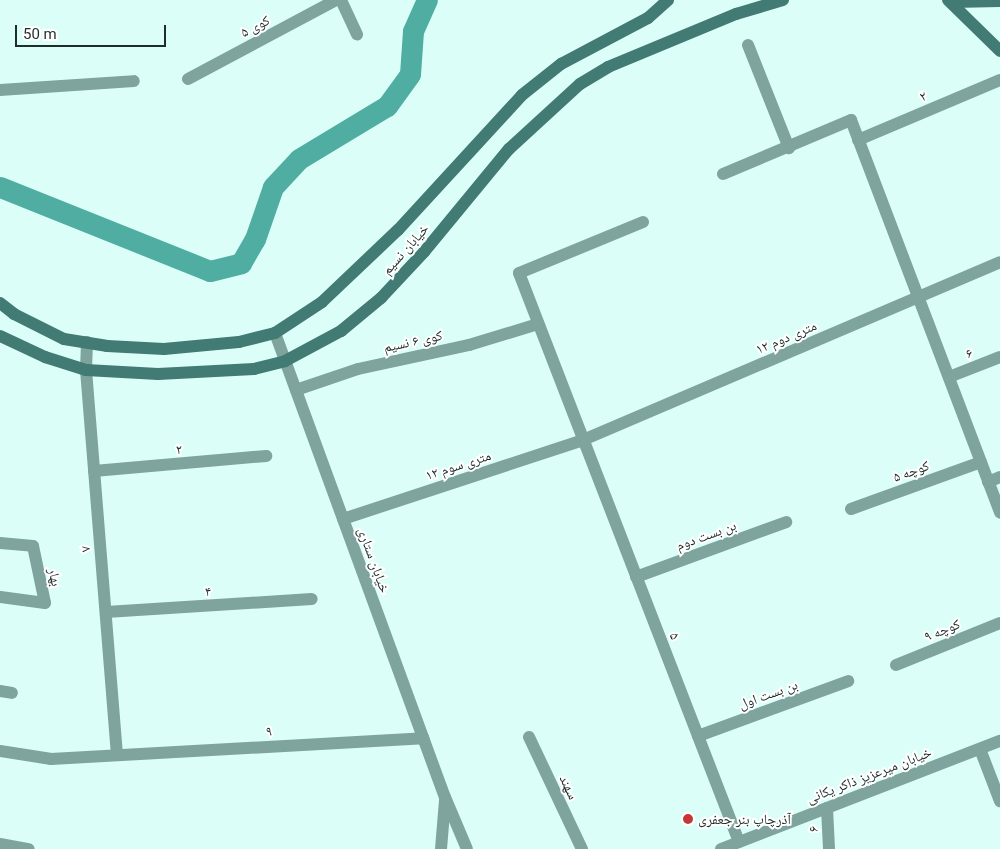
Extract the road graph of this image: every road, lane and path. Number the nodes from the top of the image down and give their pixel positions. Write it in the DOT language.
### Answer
graph roads {
  1 [pos="336,0"];
  2 [pos="341,0"];
  3 [pos="668,0"];
  4 [pos="783,0"];
  5 [pos="950,1"];
  6 [pos="1000,1"];
  7 [pos="357,35"];
  8 [pos="748,45"];
  9 [pos="1000,51"];
  10 [pos="188,79"];
  11 [pos="1000,80"];
  12 [pos="134,81"];
  13 [pos="0,90"];
  14 [pos="858,140"];
  15 [pos="789,148"];
  16 [pos="723,174"];
  17 [pos="643,222"];
  18 [pos="1000,262"];
  19 [pos="918,297"];
  20 [pos="0,303"];
  21 [pos="538,324"];
  22 [pos="275,333"];
  23 [pos="0,336"];
  24 [pos="87,342"];
  25 [pos="1000,356"];
  26 [pos="285,361"];
  27 [pos="86,370"];
  28 [pos="949,377"];
  29 [pos="296,390"];
  30 [pos="583,440"];
  31 [pos="266,456"];
  32 [pos="980,462"];
  33 [pos="94,471"];
  34 [pos="994,479"];
  35 [pos="851,509"];
  36 [pos="1000,513"];
  37 [pos="343,519"];
  38 [pos="786,522"];
  39 [pos="0,543"];
  40 [pos="636,577"];
  41 [pos="0,597"];
  42 [pos="312,599"];
  43 [pos="106,612"];
  44 [pos="1000,623"];
  45 [pos="896,665"];
  46 [pos="848,681"];
  47 [pos="698,736"];
  48 [pos="529,737"];
  49 [pos="423,738"];
  50 [pos="1000,740"];
  51 [pos="980,749"];
  52 [pos="0,751"];
  53 [pos="117,754"];
  54 [pos="445,798"];
  55 [pos="1000,801"];
  56 [pos="827,808"];
  57 [pos="739,842"];
  58 [pos="0,844"];
  59 [pos="29,849"];
  60 [pos="441,849"];
  61 [pos="467,849"];
  62 [pos="582,849"];
  63 [pos="721,849"];
  64 [pos="829,849"];
  1 -- 10 [label="street, کوی ۵"];
  2 -- 7 [label="street"];
  3 -- 22 [label="main road, خیابان نسیم"];
  4 -- 26 [label="main road, خیابان نسیم"];
  5 -- 6 [label="main road"];
  5 -- 9 [label="main road"];
  8 -- 15 [label="street"];
  11 -- 14 [label="street, ۲"];
  12 -- 13 [label="street"];
  14 -- 15 [label="street"];
  14 -- 19 [label="street"];
  15 -- 16 [label="street"];
  17 -- 21 [label="street, ۵"];
  18 -- 19 [label="street, ۱۲ متری دوم"];
  19 -- 28 [label="street"];
  19 -- 30 [label="street, ۱۲ متری دوم"];
  20 -- 24 [label="main road, خیابان نسیم"];
  21 -- 29 [label="street, کوی ۶ نسیم"];
  21 -- 30 [label="street, ۵"];
  22 -- 24 [label="main road, خیابان نسیم"];
  22 -- 26 [label="street, خیابان ستاری"];
  23 -- 27 [label="main road, خیابان نسیم"];
  24 -- 27 [label="street, ۷"];
  25 -- 28 [label="street, ۶"];
  26 -- 27 [label="main road, خیابان نسیم"];
  26 -- 29 [label="street, خیابان ستاری"];
  27 -- 33 [label="street, ۷"];
  28 -- 32 [label="street"];
  29 -- 37 [label="street, خیابان ستاری"];
  30 -- 37 [label="street, ۱۲ متری سوم"];
  30 -- 40 [label="street, ۵"];
  31 -- 33 [label="street, ۲"];
  32 -- 34 [label="street"];
  32 -- 35 [label="street, کوچه ۵"];
  33 -- 43 [label="street, ۷"];
  34 -- 36 [label="street"];
  37 -- 49 [label="street, خیابان ستاری"];
  38 -- 40 [label="street, بن بست دوم"];
  39 -- 41 [label="street, بهار"];
  40 -- 47 [label="street, ۵"];
  42 -- 43 [label="street, ۴"];
  43 -- 53 [label="street, ۷"];
  44 -- 45 [label="street, کوچه ۹"];
  46 -- 47 [label="street, بن بست اول"];
  47 -- 57 [label="street, ۵"];
  48 -- 62 [label="street, سهند"];
  49 -- 53 [label="street, ۹"];
  49 -- 54 [label="street, خیابان ستاری"];
  50 -- 51 [label="street, خیابان میرعزیز ذاکر یکانی"];
  51 -- 55 [label="street"];
  51 -- 56 [label="street, خیابان میرعزیز ذاکر یکانی"];
  52 -- 53 [label="street, ۹"];
  54 -- 60 [label="street"];
  54 -- 61 [label="street, خیابان ستاری"];
  56 -- 57 [label="street, خیابان میرعزیز ذاکر یکانی"];
  56 -- 64 [label="street, ۶"];
  57 -- 63 [label="street, خیابان میرعزیز ذاکر یکانی"];
  58 -- 59 [label="street"];
}
